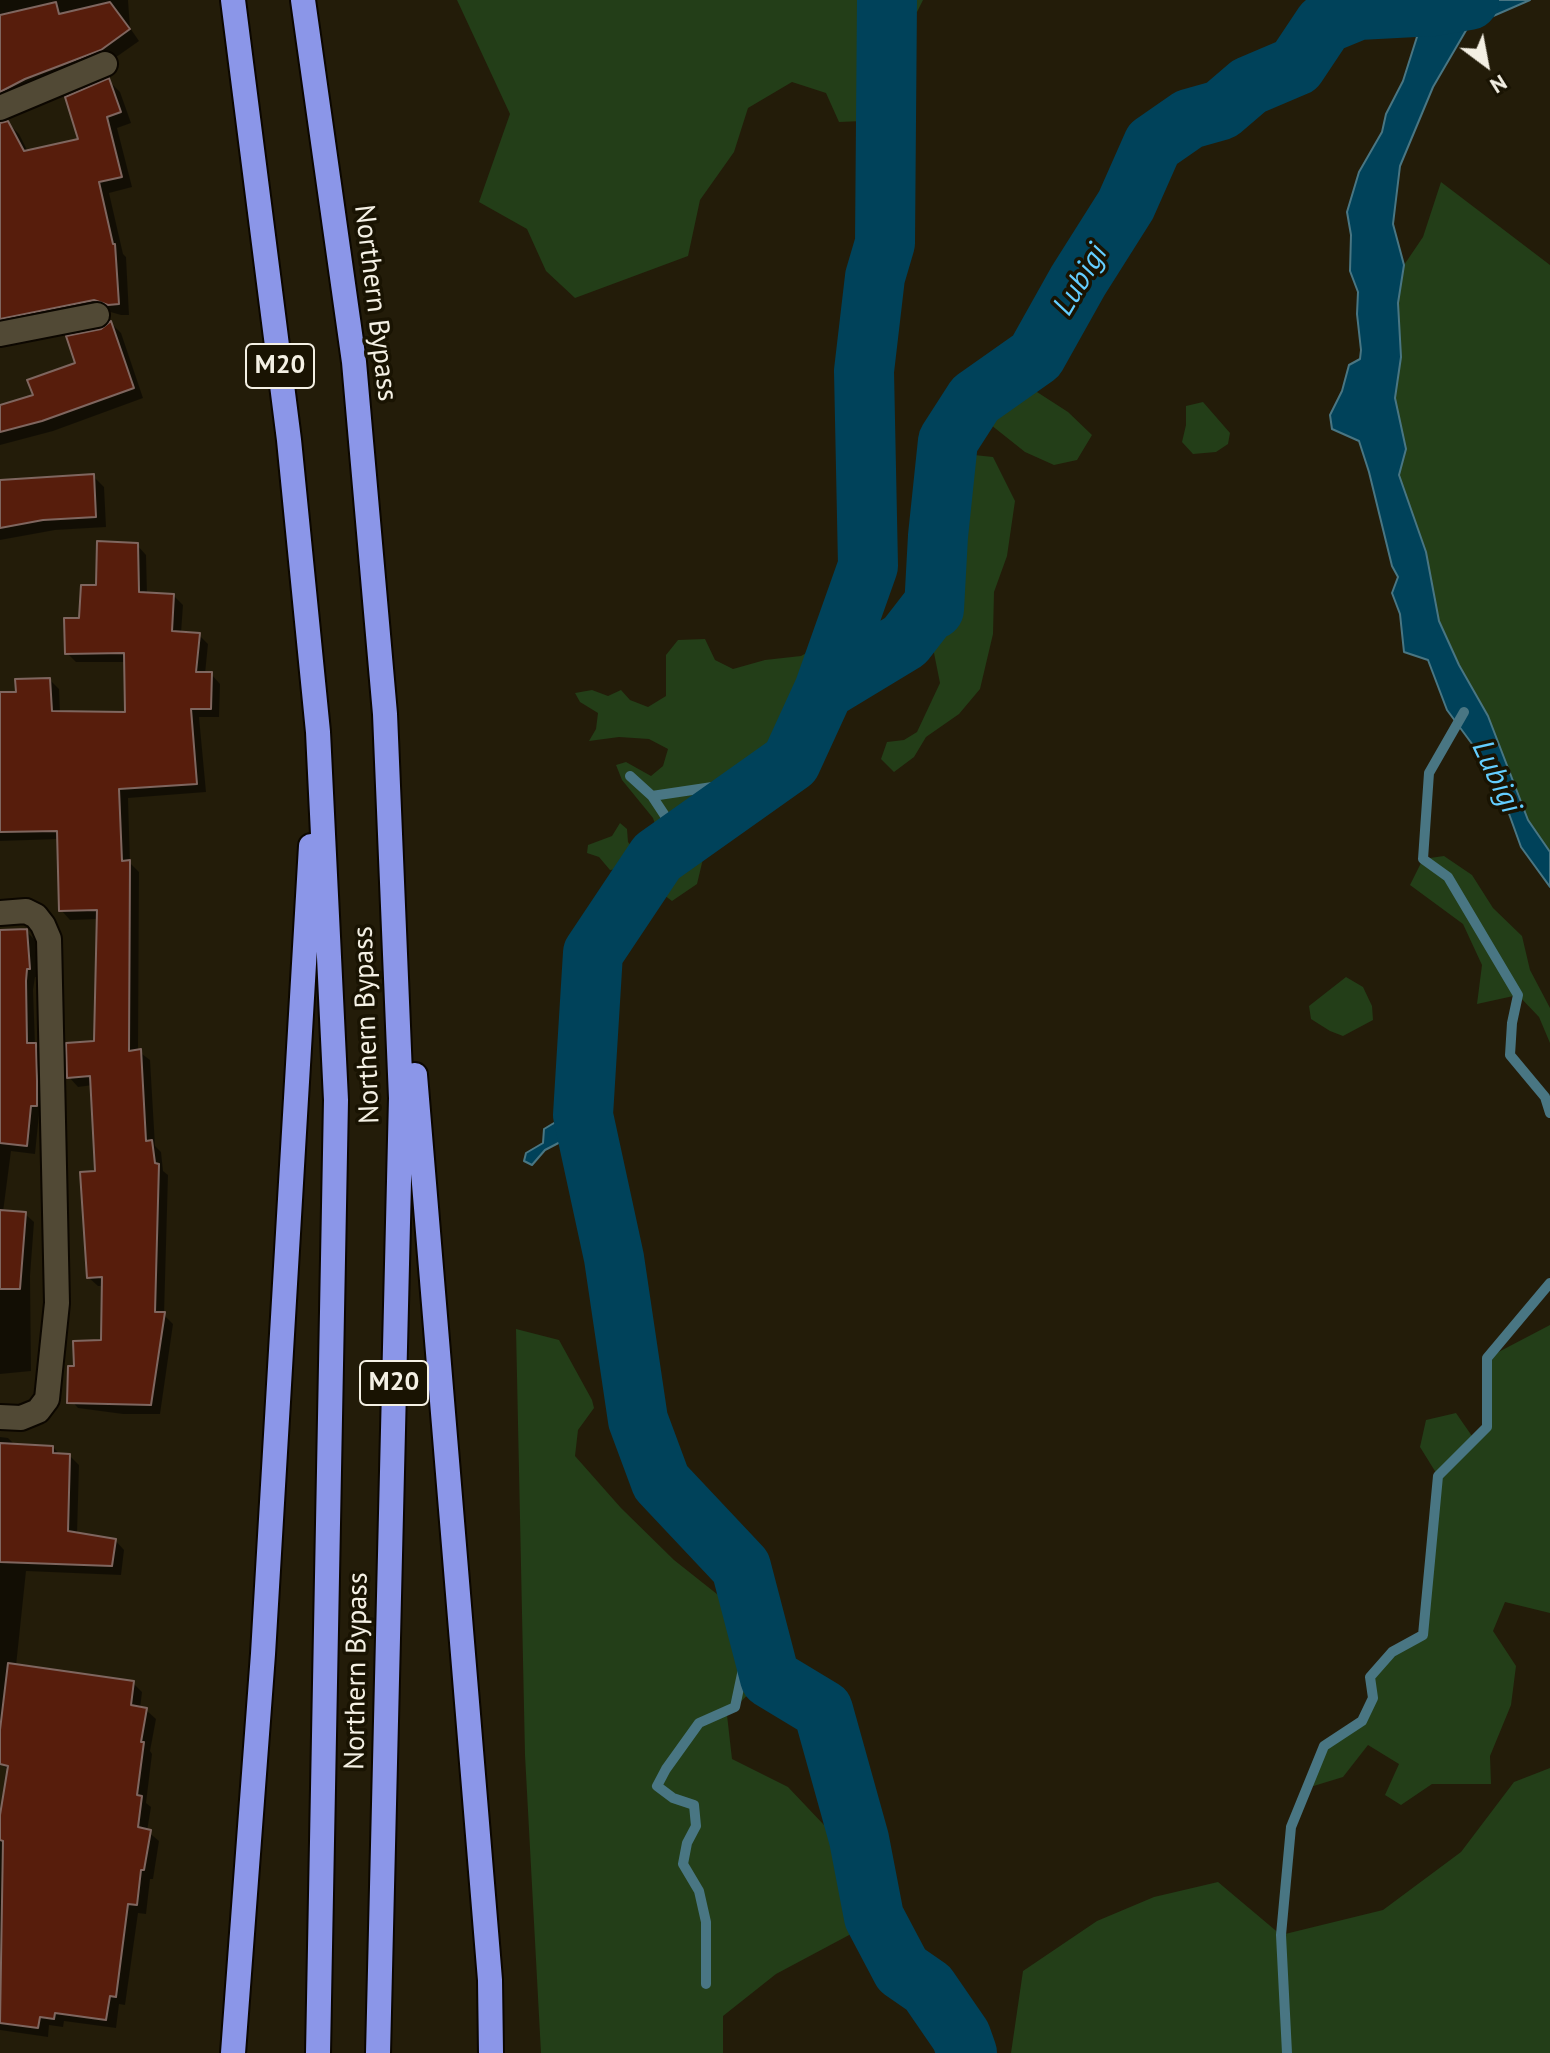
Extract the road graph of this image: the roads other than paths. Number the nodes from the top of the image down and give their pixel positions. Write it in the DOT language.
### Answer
graph roads {
  1 [pos="233,0"];
  2 [pos="303,0"];
  3 [pos="105,64"];
  4 [pos="0,108"];
  5 [pos="97,315"];
  6 [pos="0,334"];
  7 [pos="385,714"];
  8 [pos="318,732"];
  9 [pos="0,913"];
  10 [pos="0,1417"];
  11 [pos="233,2053"];
  12 [pos="318,2053"];
  13 [pos="378,2053"];
  14 [pos="491,2053"];
  1 -- 8 [label="highway, Northern Bypass / M20"];
  2 -- 7 [label="highway, Northern Bypass / M20"];
  3 -- 4 [label="street"];
  5 -- 6 [label="street"];
  7 -- 13 [label="highway, Northern Bypass / M20"];
  7 -- 14 [label="highway"];
  8 -- 11 [label="highway"];
  8 -- 12 [label="highway, Northern Bypass / M20"];
  9 -- 10 [label="street"];
}
